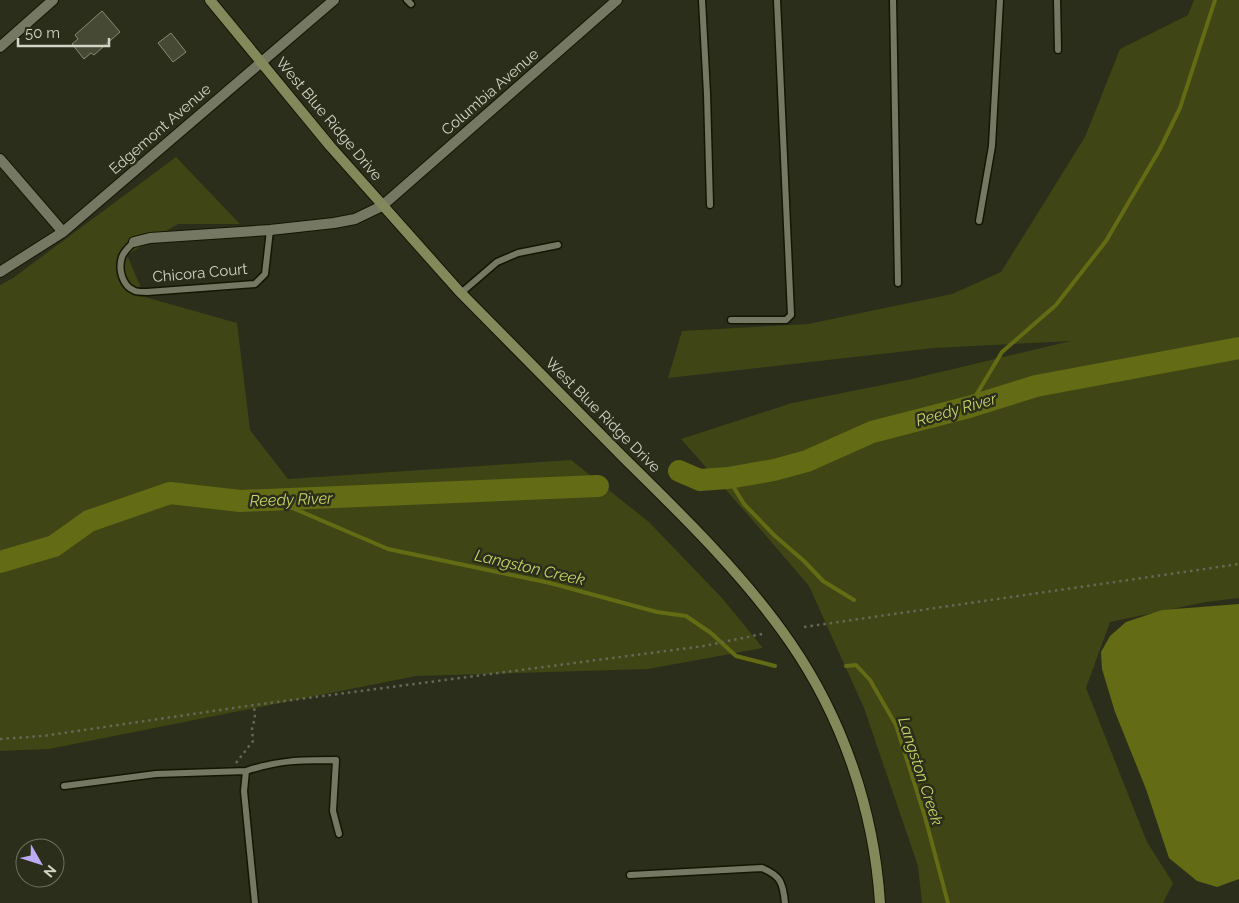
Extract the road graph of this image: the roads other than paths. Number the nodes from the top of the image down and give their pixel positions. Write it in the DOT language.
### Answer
graph roads {
  1 [pos="54,0"];
  2 [pos="210,0"];
  3 [pos="334,0"];
  4 [pos="617,0"];
  5 [pos="702,0"];
  6 [pos="777,0"];
  7 [pos="892,0"];
  8 [pos="1000,0"];
  9 [pos="1057,0"];
  10 [pos="0,46"];
  11 [pos="1058,50"];
  12 [pos="262,61"];
  13 [pos="0,159"];
  14 [pos="710,204"];
  15 [pos="382,206"];
  16 [pos="979,222"];
  17 [pos="270,230"];
  18 [pos="62,232"];
  19 [pos="134,242"];
  20 [pos="558,245"];
  21 [pos="0,272"];
  22 [pos="898,283"];
  23 [pos="461,293"];
  24 [pos="731,320"];
  25 [pos="246,771"];
  26 [pos="64,786"];
  27 [pos="339,834"];
  28 [pos="630,875"];
  29 [pos="254,903"];
  30 [pos="785,903"];
  31 [pos="880,903"];
  1 -- 10 [label="street"];
  2 -- 12 [label="main road, West Blue Ridge Drive"];
  3 -- 12 [label="street, Edgemont Avenue"];
  4 -- 15 [label="street, Columbia Avenue"];
  5 -- 14 [label="lane"];
  6 -- 24 [label="lane"];
  7 -- 22 [label="lane"];
  8 -- 16 [label="lane"];
  9 -- 11 [label="lane"];
  12 -- 15 [label="main road, West Blue Ridge Drive"];
  12 -- 18 [label="street, Edgemont Avenue"];
  13 -- 18 [label="street"];
  15 -- 17 [label="street, Chicora Court"];
  15 -- 23 [label="main road, West Blue Ridge Drive"];
  17 -- 19 [label="street, Chicora Court"];
  17 -- 19 [label="lane, Chicora Court"];
  18 -- 21 [label="street, Edgemont Avenue"];
  20 -- 23 [label="lane"];
  23 -- 31 [label="main road, West Blue Ridge Drive"];
  25 -- 26 [label="lane"];
  25 -- 27 [label="lane"];
  25 -- 29 [label="lane"];
  28 -- 30 [label="lane"];
}
